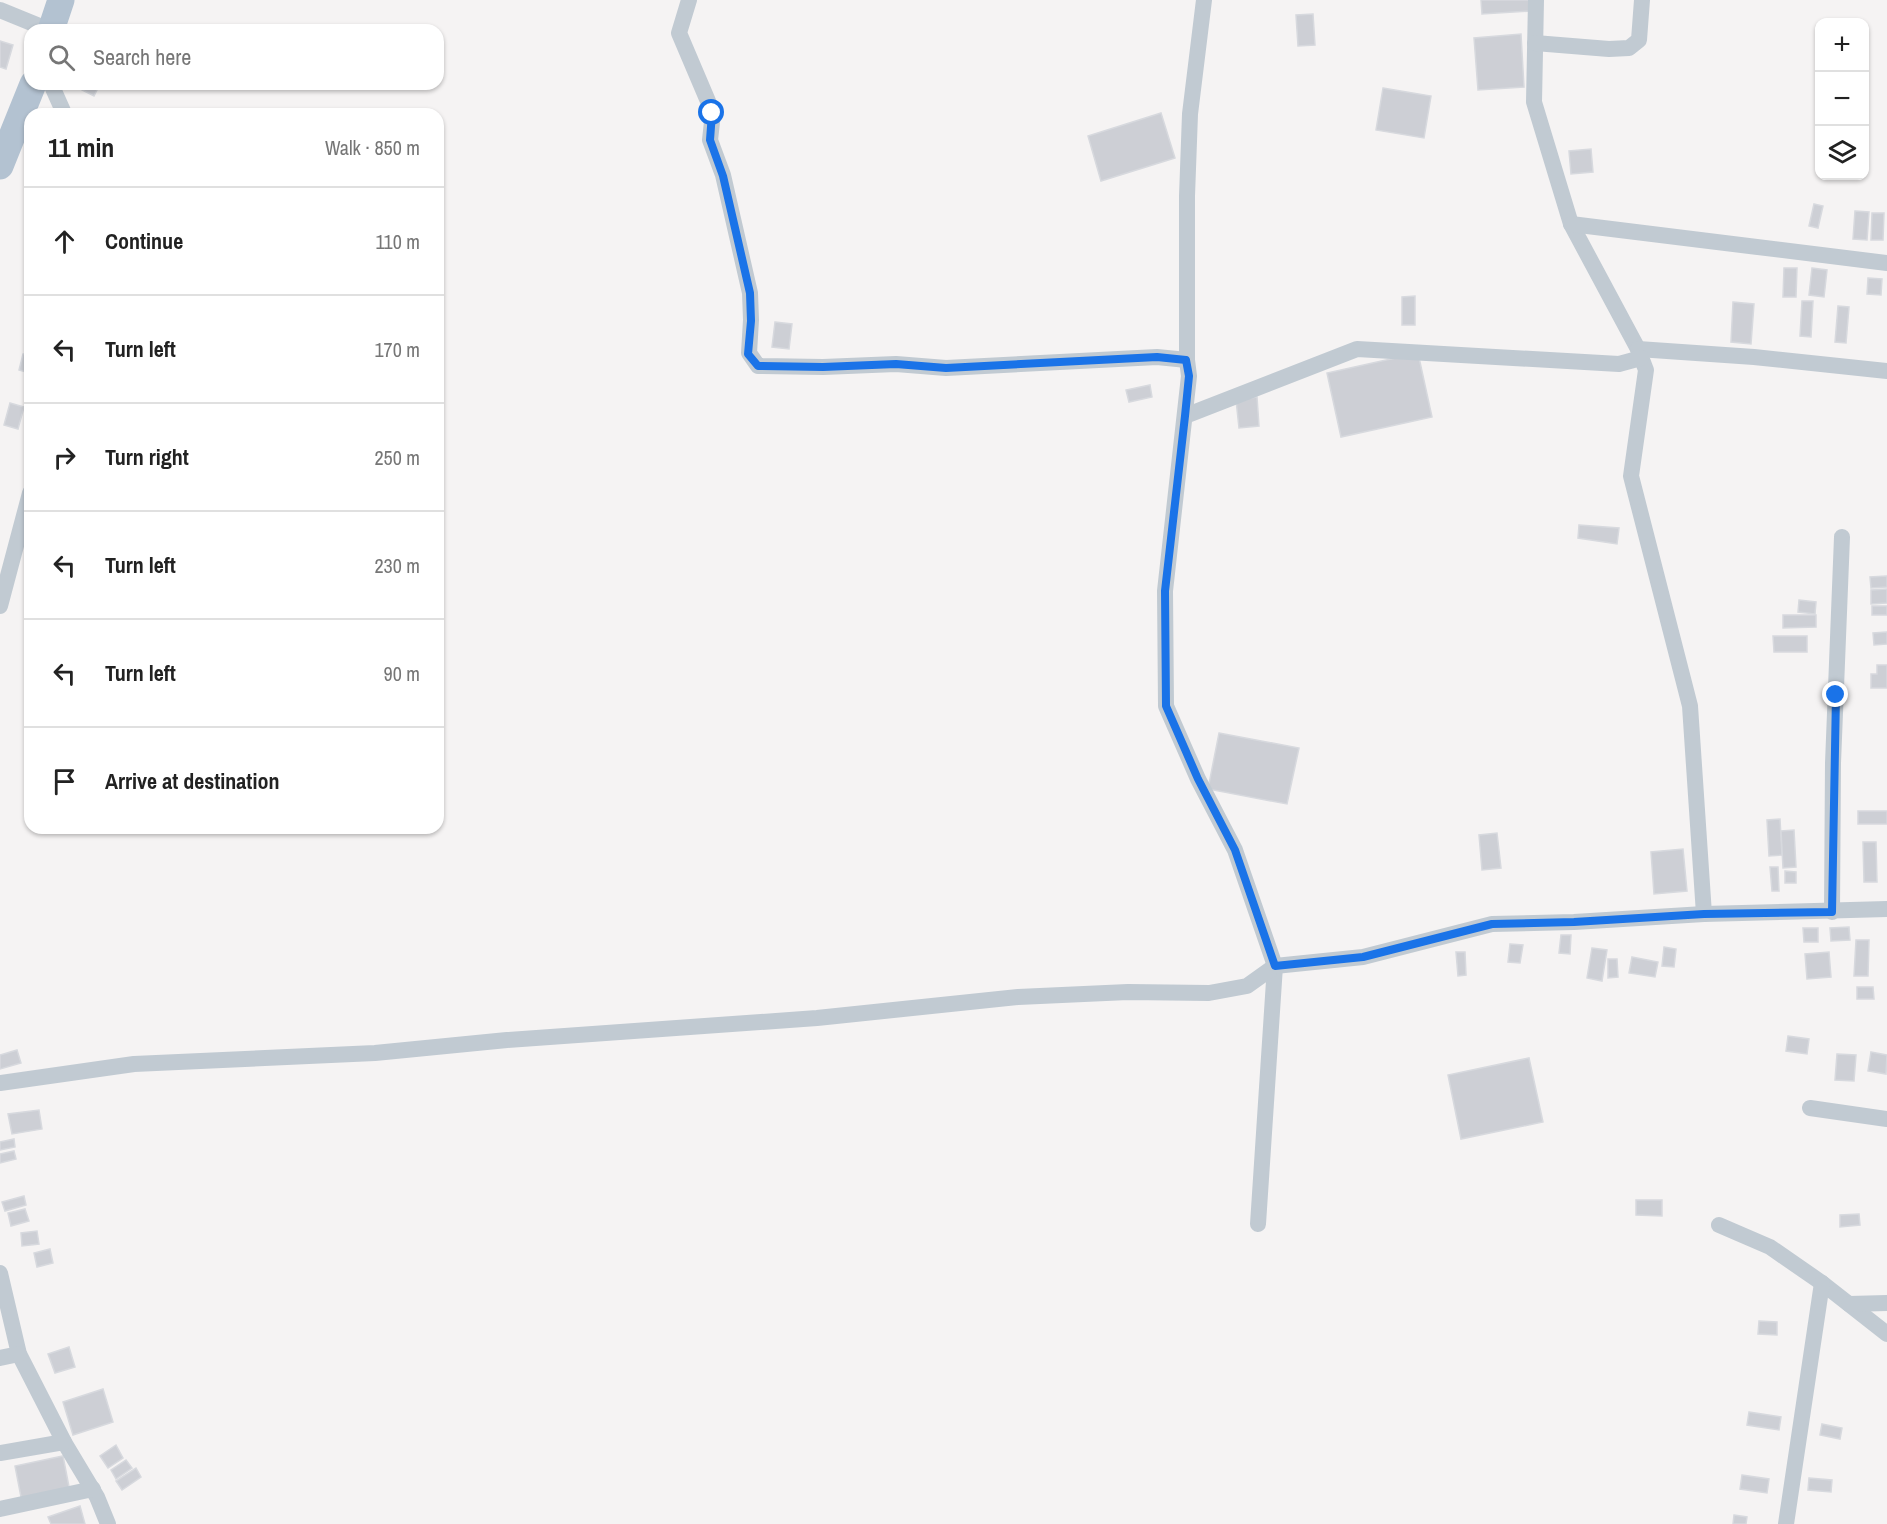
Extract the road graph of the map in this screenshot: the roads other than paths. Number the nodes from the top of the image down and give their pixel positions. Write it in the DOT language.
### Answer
graph roads {
  1 [pos="61,0"];
  2 [pos="689,0"];
  3 [pos="1204,0"];
  4 [pos="1536,0"];
  5 [pos="1642,0"];
  6 [pos="0,10"];
  7 [pos="35,24"];
  8 [pos="52,24"];
  9 [pos="1535,44"];
  10 [pos="31,90"];
  11 [pos="54,90"];
  12 [pos="62,108"];
  13 [pos="0,166"];
  14 [pos="1571,224"];
  15 [pos="1887,263"];
  16 [pos="1639,353"];
  17 [pos="1186,360"];
  18 [pos="1887,371"];
  19 [pos="1185,416"];
  20 [pos="24,516"];
  21 [pos="1842,537"];
  22 [pos="0,606"];
  23 [pos="1887,909"];
  24 [pos="1832,912"];
  25 [pos="1704,914"];
  26 [pos="1275,966"];
  27 [pos="0,1083"];
  28 [pos="1810,1107"];
  29 [pos="1887,1119"];
  30 [pos="1258,1224"];
  31 [pos="1719,1225"];
  32 [pos="0,1273"];
  33 [pos="1822,1283"];
  34 [pos="1887,1303"];
  35 [pos="1849,1304"];
  36 [pos="1887,1334"];
  37 [pos="19,1354"];
  38 [pos="0,1358"];
  39 [pos="64,1442"];
  40 [pos="0,1453"];
  41 [pos="93,1489"];
  42 [pos="0,1509"];
  43 [pos="108,1524"];
  44 [pos="1786,1524"];
  1 -- 8 [label="main road"];
  2 -- 17 [label="street"];
  3 -- 17 [label="street"];
  4 -- 9 [label="street"];
  5 -- 9 [label="street"];
  6 -- 7 [label="street"];
  9 -- 14 [label="street"];
  10 -- 13 [label="main road"];
  11 -- 12 [label="street"];
  14 -- 15 [label="street"];
  14 -- 16 [label="street"];
  16 -- 18 [label="street"];
  16 -- 19 [label="street"];
  16 -- 25 [label="street"];
  17 -- 19 [label="street"];
  19 -- 26 [label="street"];
  20 -- 22 [label="street"];
  21 -- 24 [label="street"];
  23 -- 24 [label="street"];
  24 -- 25 [label="street"];
  25 -- 26 [label="street"];
  26 -- 27 [label="street"];
  26 -- 30 [label="street"];
  28 -- 29 [label="street"];
  31 -- 33 [label="street"];
  32 -- 37 [label="street"];
  33 -- 35 [label="street"];
  33 -- 44 [label="street"];
  34 -- 35 [label="street"];
  35 -- 36 [label="street"];
  37 -- 38 [label="street"];
  37 -- 39 [label="street"];
  39 -- 40 [label="street"];
  39 -- 41 [label="street"];
  41 -- 42 [label="street"];
  41 -- 43 [label="street"];
}
